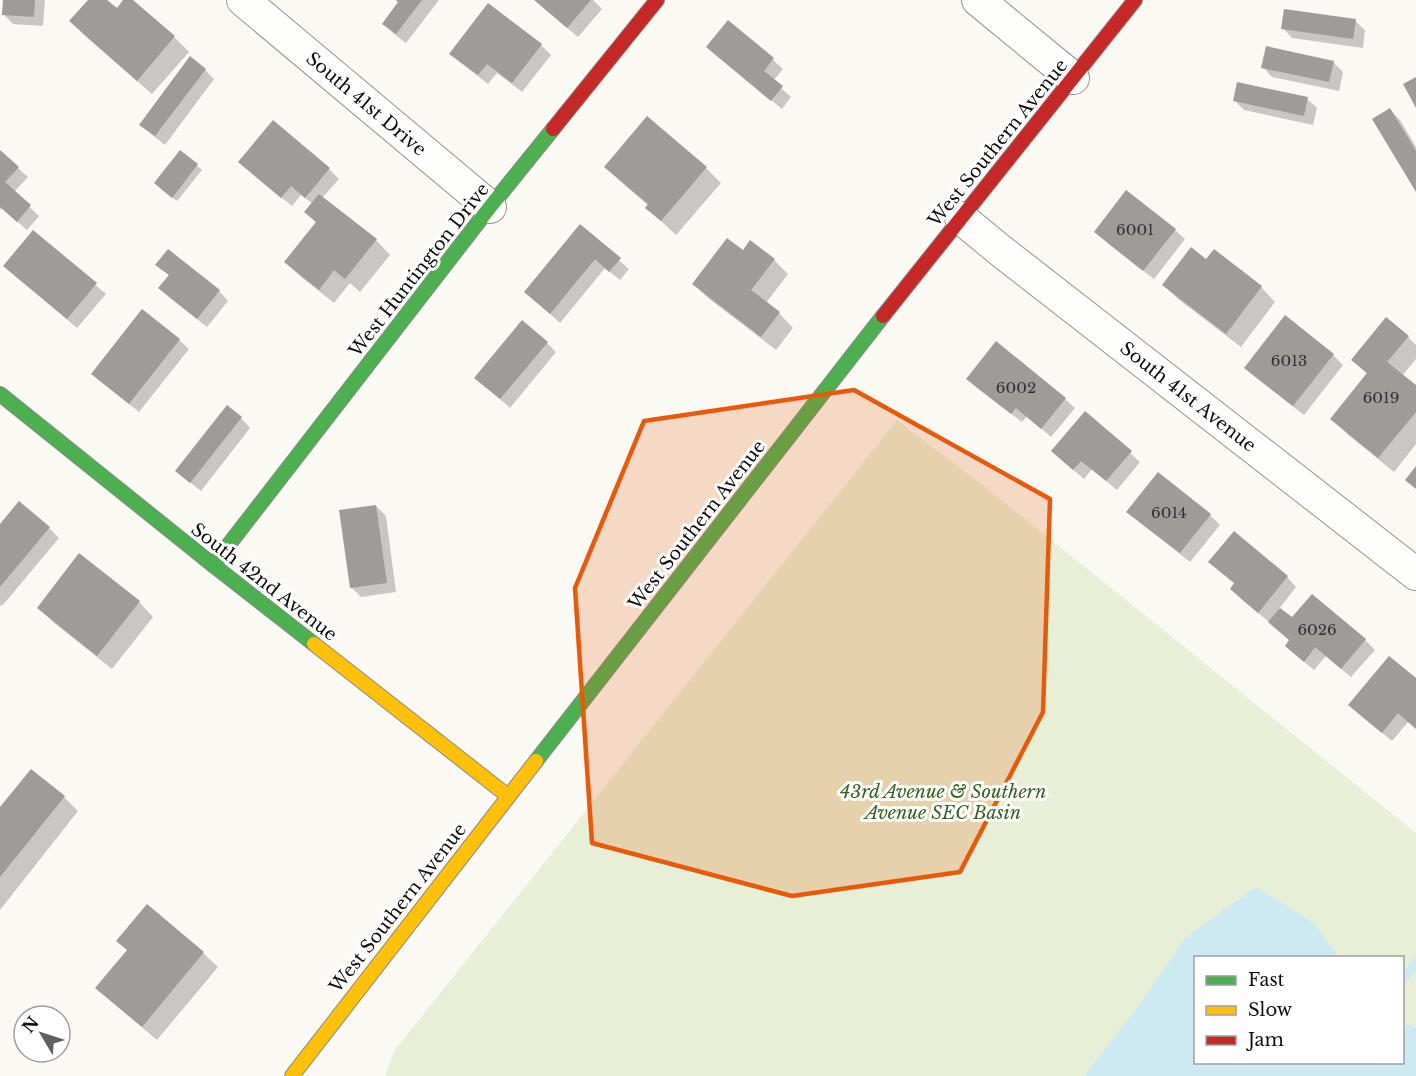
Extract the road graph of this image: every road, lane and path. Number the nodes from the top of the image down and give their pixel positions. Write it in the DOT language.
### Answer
graph roads {
  1 [pos="243,0"];
  2 [pos="657,0"];
  3 [pos="978,0"];
  4 [pos="1135,0"];
  5 [pos="1073,78"];
  6 [pos="490,207"];
  7 [pos="961,218"];
  8 [pos="0,394"];
  9 [pos="213,565"];
  10 [pos="1416,574"];
  11 [pos="508,796"];
  12 [pos="292,1076"];
  1 -- 6 [label="street, South 41st Drive"];
  2 -- 6 [label="main road, West Huntington Drive"];
  3 -- 5 [label="street"];
  4 -- 5 [label="main road, West Southern Avenue"];
  5 -- 7 [label="main road, West Southern Avenue"];
  6 -- 9 [label="main road, West Huntington Drive"];
  7 -- 10 [label="street, South 41st Avenue"];
  7 -- 11 [label="main road, West Southern Avenue"];
  8 -- 9 [label="main road, South 42nd Avenue"];
  9 -- 11 [label="main road, South 42nd Avenue"];
  11 -- 12 [label="main road, West Southern Avenue"];
}
